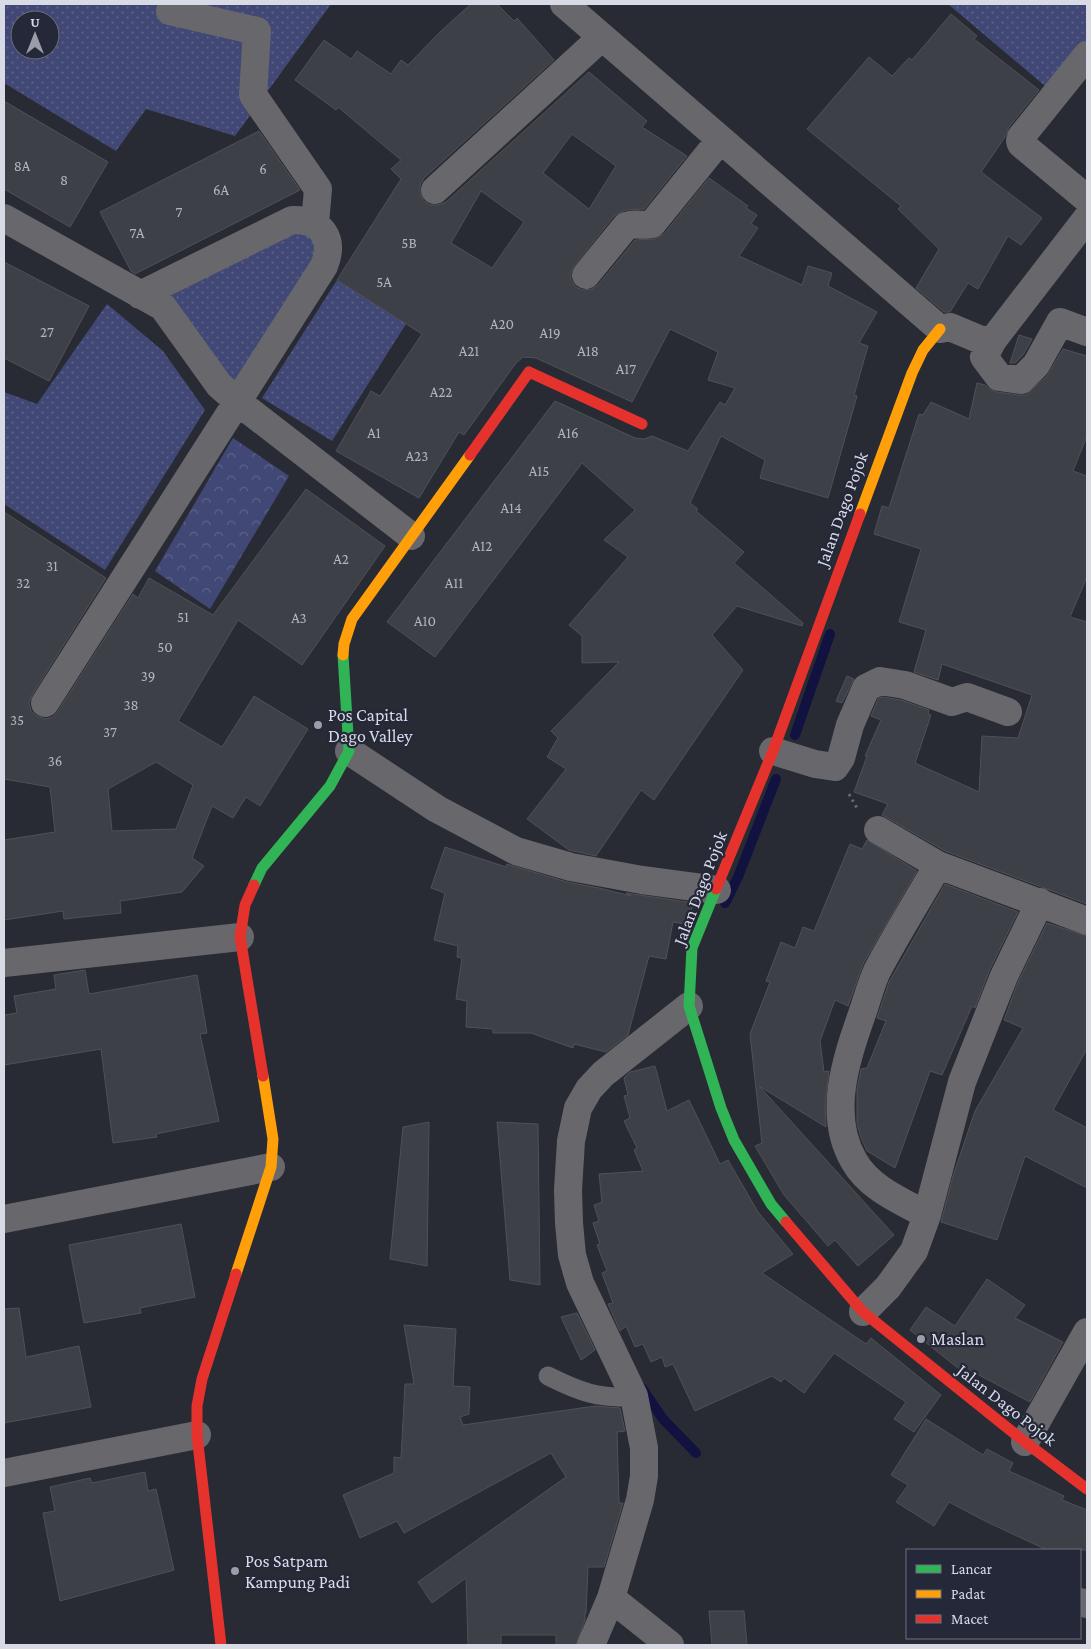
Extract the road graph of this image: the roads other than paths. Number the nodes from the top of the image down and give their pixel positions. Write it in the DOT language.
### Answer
graph roads {
  1 [pos="564,4"];
  2 [pos="170,11"];
  3 [pos="602,37"];
  4 [pos="1087,55"];
  5 [pos="720,140"];
  6 [pos="435,190"];
  7 [pos="1087,199"];
  8 [pos="4,218"];
  9 [pos="1087,218"];
  10 [pos="315,224"];
  11 [pos="586,275"];
  12 [pos="140,295"];
  13 [pos="945,328"];
  14 [pos="1087,332"];
  15 [pos="987,340"];
  16 [pos="238,402"];
  17 [pos="642,424"];
  18 [pos="411,536"];
  19 [pos="45,703"];
  20 [pos="1008,712"];
  21 [pos="349,751"];
  22 [pos="774,751"];
  23 [pos="878,830"];
  24 [pos="938,865"];
  25 [pos="717,890"];
  26 [pos="1040,902"];
  27 [pos="1087,921"];
  28 [pos="240,937"];
  29 [pos="4,963"];
  30 [pos="689,1006"];
  31 [pos="271,1167"];
  32 [pos="927,1215"];
  33 [pos="4,1219"];
  34 [pos="863,1312"];
  35 [pos="1087,1332"];
  36 [pos="548,1376"];
  37 [pos="634,1396"];
  38 [pos="197,1435"];
  39 [pos="1025,1442"];
  40 [pos="4,1473"];
  41 [pos="1087,1489"];
  42 [pos="611,1598"];
  43 [pos="221,1645"];
  44 [pos="591,1645"];
  45 [pos="670,1645"];
  1 -- 3 [label="street"];
  2 -- 10 [label="street"];
  3 -- 5 [label="street"];
  3 -- 6 [label="street"];
  4 -- 7 [label="street"];
  5 -- 11 [label="street"];
  5 -- 13 [label="street"];
  8 -- 12 [label="street"];
  9 -- 15 [label="street"];
  10 -- 12 [label="street"];
  10 -- 16 [label="street"];
  12 -- 16 [label="street"];
  13 -- 15 [label="street"];
  13 -- 22 [label="street, Jalan Dago Pojok"];
  14 -- 15 [label="street"];
  16 -- 18 [label="street"];
  16 -- 19 [label="street"];
  17 -- 18 [label="street"];
  18 -- 21 [label="street"];
  20 -- 22 [label="street"];
  21 -- 25 [label="street"];
  21 -- 28 [label="street"];
  22 -- 25 [label="street, Jalan Dago Pojok"];
  23 -- 24 [label="street"];
  24 -- 26 [label="street"];
  24 -- 32 [label="street"];
  25 -- 30 [label="street, Jalan Dago Pojok"];
  26 -- 27 [label="street"];
  26 -- 32 [label="street"];
  28 -- 29 [label="street"];
  28 -- 31 [label="street"];
  30 -- 34 [label="street, Jalan Dago Pojok"];
  30 -- 37 [label="street"];
  31 -- 33 [label="street"];
  31 -- 38 [label="street"];
  32 -- 34 [label="street"];
  34 -- 39 [label="street, Jalan Dago Pojok"];
  35 -- 39 [label="street"];
  36 -- 37 [label="lane"];
  37 -- 42 [label="street"];
  38 -- 40 [label="street"];
  38 -- 43 [label="street"];
  39 -- 41 [label="street, Jalan Dago Pojok"];
  42 -- 44 [label="street"];
  42 -- 45 [label="street"];
}
